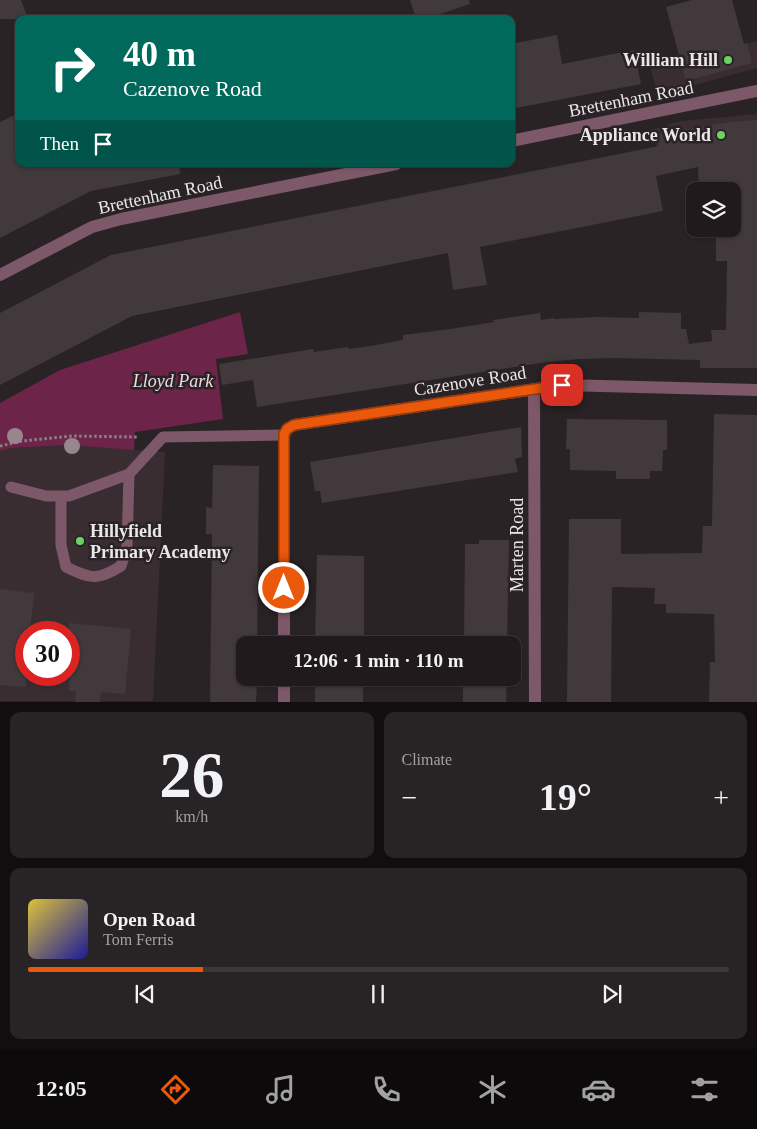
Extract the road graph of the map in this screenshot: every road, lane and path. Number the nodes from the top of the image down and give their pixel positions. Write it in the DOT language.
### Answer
graph roads {
  1 [pos="757,91"];
  2 [pos="515,140"];
  3 [pos="381,167"];
  4 [pos="0,275"];
  5 [pos="534,389"];
  6 [pos="757,390"];
  7 [pos="284,434"];
  8 [pos="163,437"];
  9 [pos="0,446"];
  10 [pos="129,474"];
  11 [pos="11,487"];
  12 [pos="61,496"];
  13 [pos="284,636"];
  14 [pos="284,686"];
  15 [pos="284,702"];
  16 [pos="535,702"];
  1 -- 2 [label="street, Brettenham Road"];
  3 -- 4 [label="street, Brettenham Road"];
  5 -- 6 [label="street, Cazenove Road"];
  5 -- 7 [label="street, Cazenove Road"];
  5 -- 16 [label="street, Marten Road"];
  7 -- 8 [label="lane"];
  7 -- 13 [label="street"];
  8 -- 9 [label="path"];
  8 -- 10 [label="lane"];
  10 -- 12 [label="lane"];
  10 -- 12 [label="lane"];
  11 -- 12 [label="lane"];
  14 -- 15 [label="street"];
}
